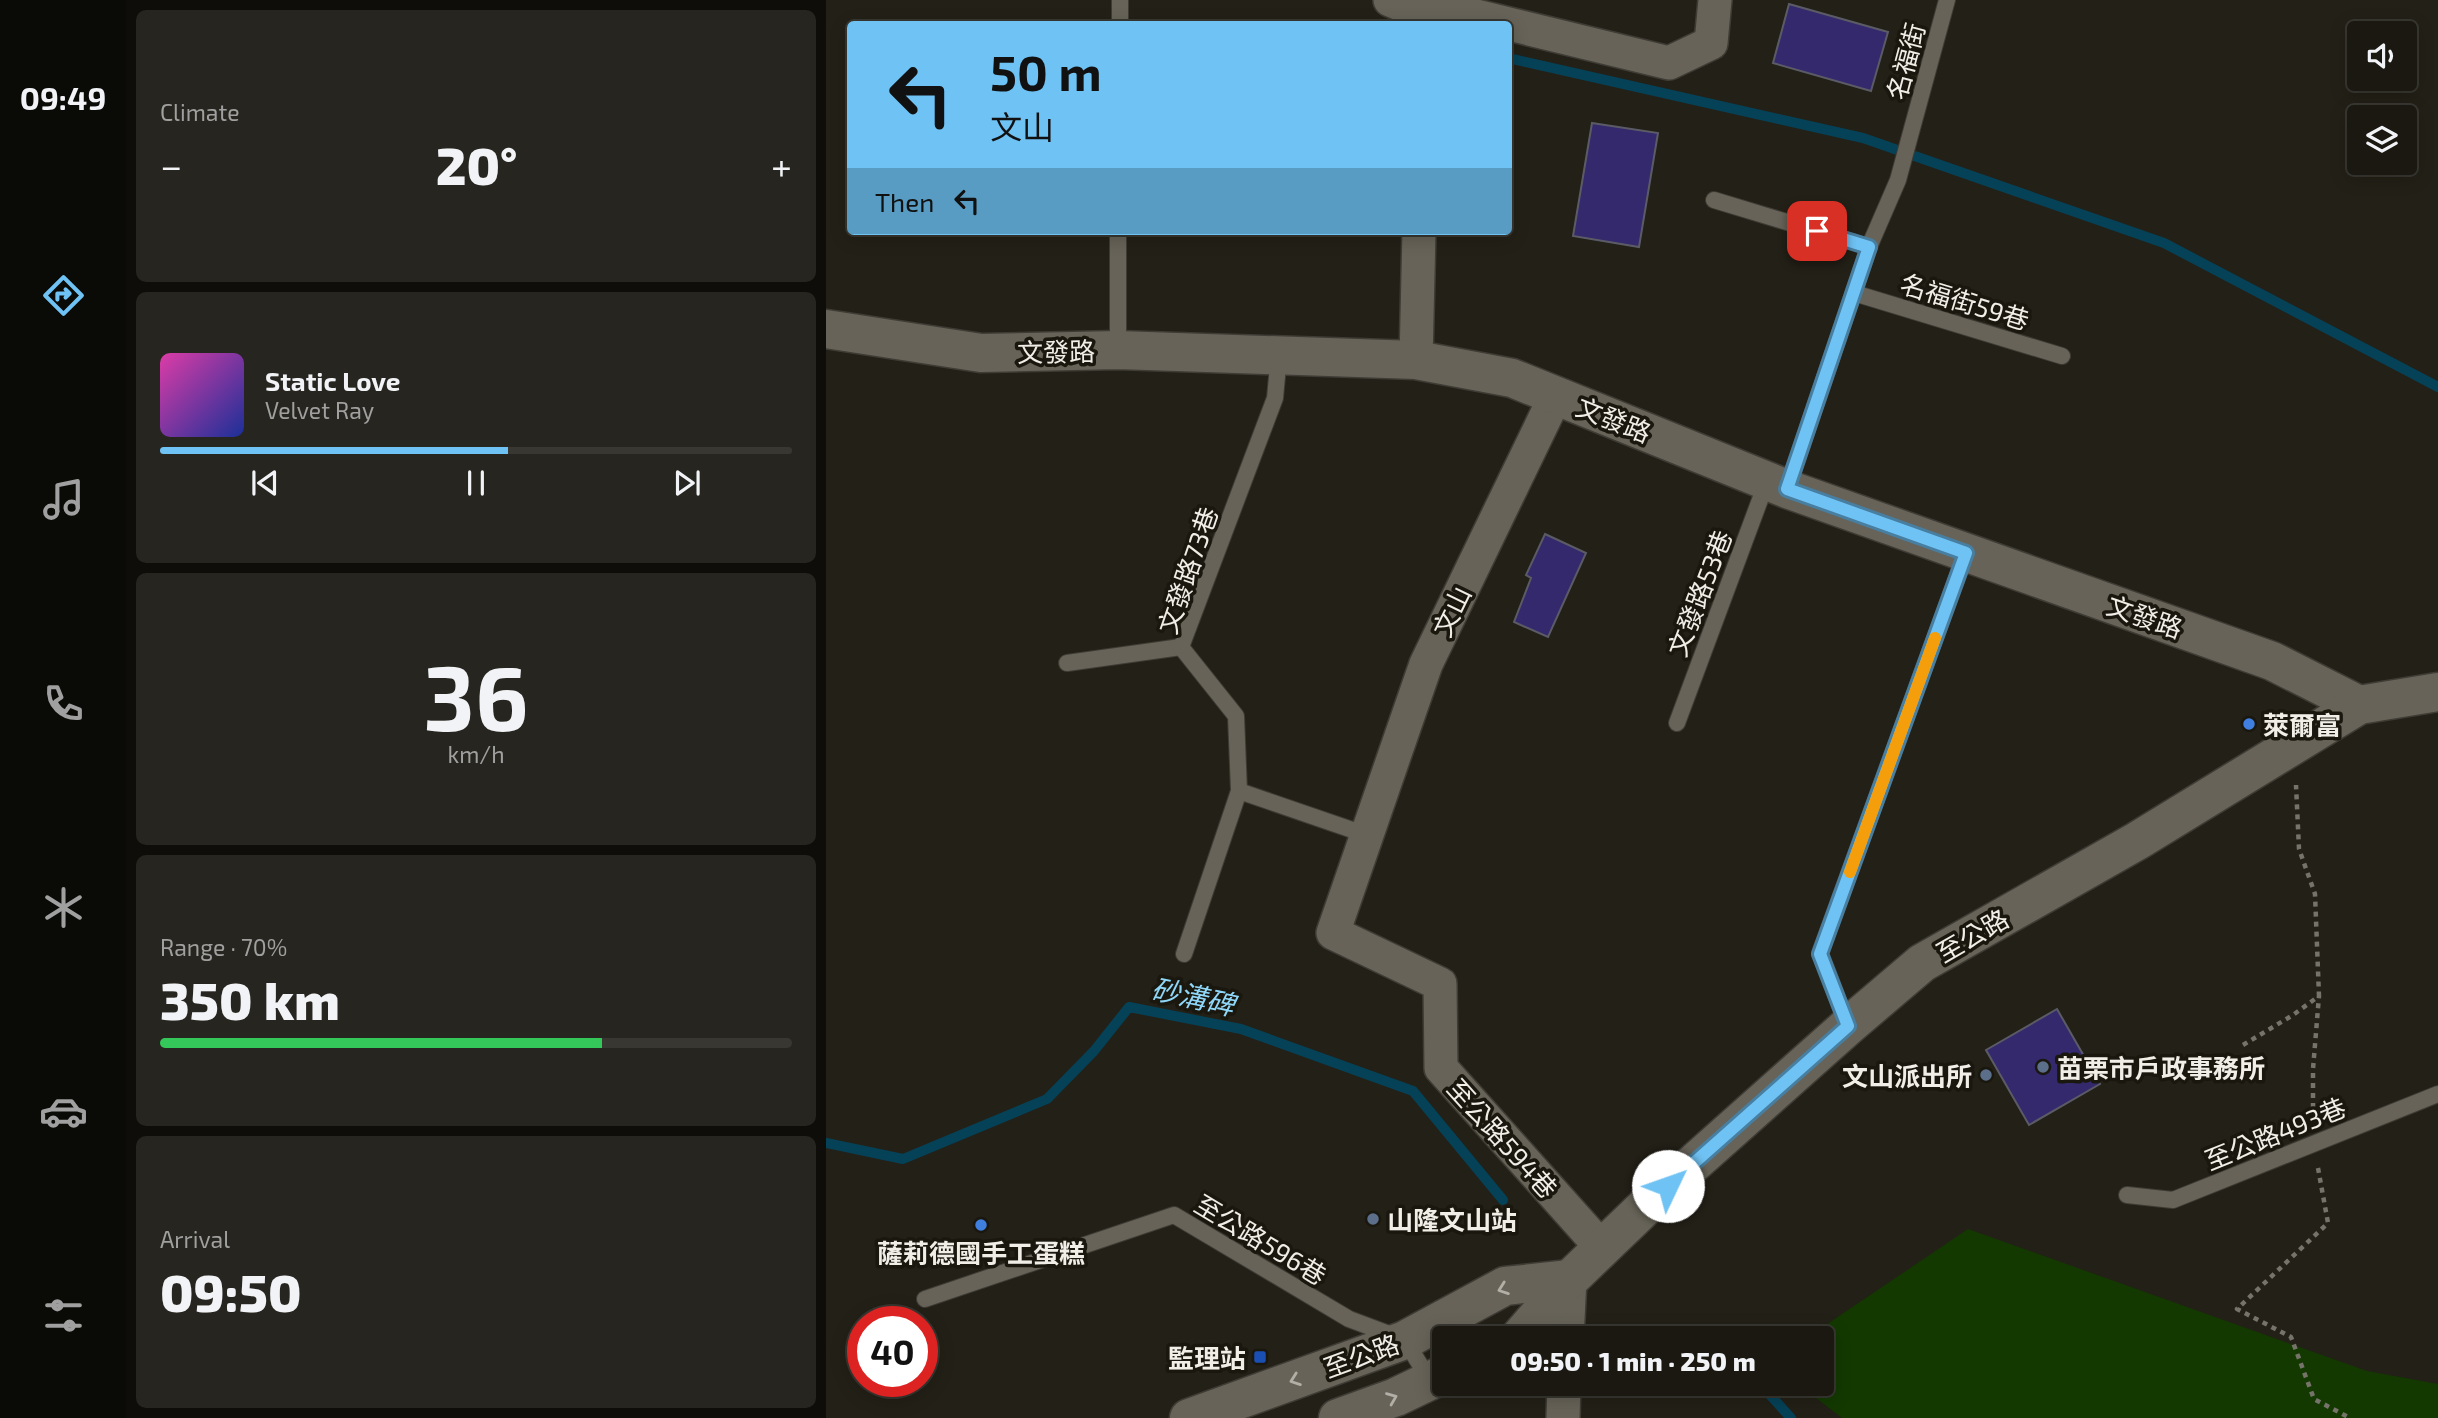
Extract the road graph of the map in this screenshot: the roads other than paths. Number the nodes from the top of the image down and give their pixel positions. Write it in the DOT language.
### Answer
graph roads {
  1 [pos="1120,0"];
  2 [pos="1390,0"];
  3 [pos="1715,0"];
  4 [pos="1947,0"];
  5 [pos="1423,19"];
  6 [pos="1120,21"];
  7 [pos="1497,21"];
  8 [pos="1512,25"];
  9 [pos="1714,200"];
  10 [pos="1118,235"];
  11 [pos="1419,235"];
  12 [pos="1869,247"];
  13 [pos="1853,293"];
  14 [pos="826,329"];
  15 [pos="1118,350"];
  16 [pos="1279,355"];
  17 [pos="2062,356"];
  18 [pos="1416,359"];
  19 [pos="1556,395"];
  20 [pos="1777,485"];
  21 [pos="1966,553"];
  22 [pos="1181,646"];
  23 [pos="1067,663"];
  24 [pos="2438,692"];
  25 [pos="2359,705"];
  26 [pos="1677,723"];
  27 [pos="1240,791"];
  28 [pos="1367,835"];
  29 [pos="1184,954"];
  30 [pos="1848,1026"];
  31 [pos="2438,1094"];
  32 [pos="2127,1195"];
  33 [pos="1602,1248"];
  34 [pos="1570,1279"];
  35 [pos="925,1299"];
  36 [pos="1529,1326"];
  37 [pos="1568,1326"];
  38 [pos="1405,1340"];
  39 [pos="1432,1372"];
  40 [pos="1432,1380"];
  41 [pos="1564,1396"];
  42 [pos="1347,1416"];
  43 [pos="1189,1418"];
  44 [pos="1563,1418"];
  1 -- 6 [label="lane"];
  2 -- 5 [label="street"];
  3 -- 8 [label="street"];
  4 -- 12 [label="lane, 名福街"];
  5 -- 7 [label="street"];
  9 -- 12 [label="lane"];
  10 -- 15 [label="lane"];
  11 -- 18 [label="street"];
  12 -- 13 [label="lane"];
  13 -- 17 [label="lane, 名福街59巷"];
  13 -- 20 [label="lane"];
  14 -- 15 [label="street, 文發路"];
  15 -- 16 [label="street, 文發路"];
  16 -- 18 [label="street, 文發路"];
  16 -- 22 [label="lane, 文發路73巷"];
  18 -- 19 [label="street, 文發路"];
  19 -- 20 [label="street, 文發路"];
  19 -- 28 [label="street, 文山"];
  20 -- 21 [label="street, 文發路"];
  20 -- 26 [label="lane, 文發路53巷"];
  21 -- 25 [label="street, 文發路"];
  21 -- 30 [label="lane"];
  22 -- 23 [label="lane"];
  22 -- 27 [label="lane, 文發路73巷"];
  24 -- 25 [label="street, 至公路"];
  25 -- 30 [label="street, 至公路"];
  27 -- 28 [label="lane"];
  27 -- 29 [label="lane"];
  28 -- 33 [label="street, 至公路594巷"];
  30 -- 33 [label="street, 至公路"];
  31 -- 32 [label="lane, 至公路493巷"];
  33 -- 34 [label="street, 至公路"];
  34 -- 36 [label="street, 至公路"];
  34 -- 37 [label="street"];
  34 -- 38 [label="street, 至公路, one-way"];
  35 -- 38 [label="lane, 至公路596巷"];
  38 -- 39 [label="lane"];
  38 -- 43 [label="street, 至公路, one-way"];
  42 -- 40 [label="street, 至公路, one-way"];
  41 -- 44 [label="street"];
}
